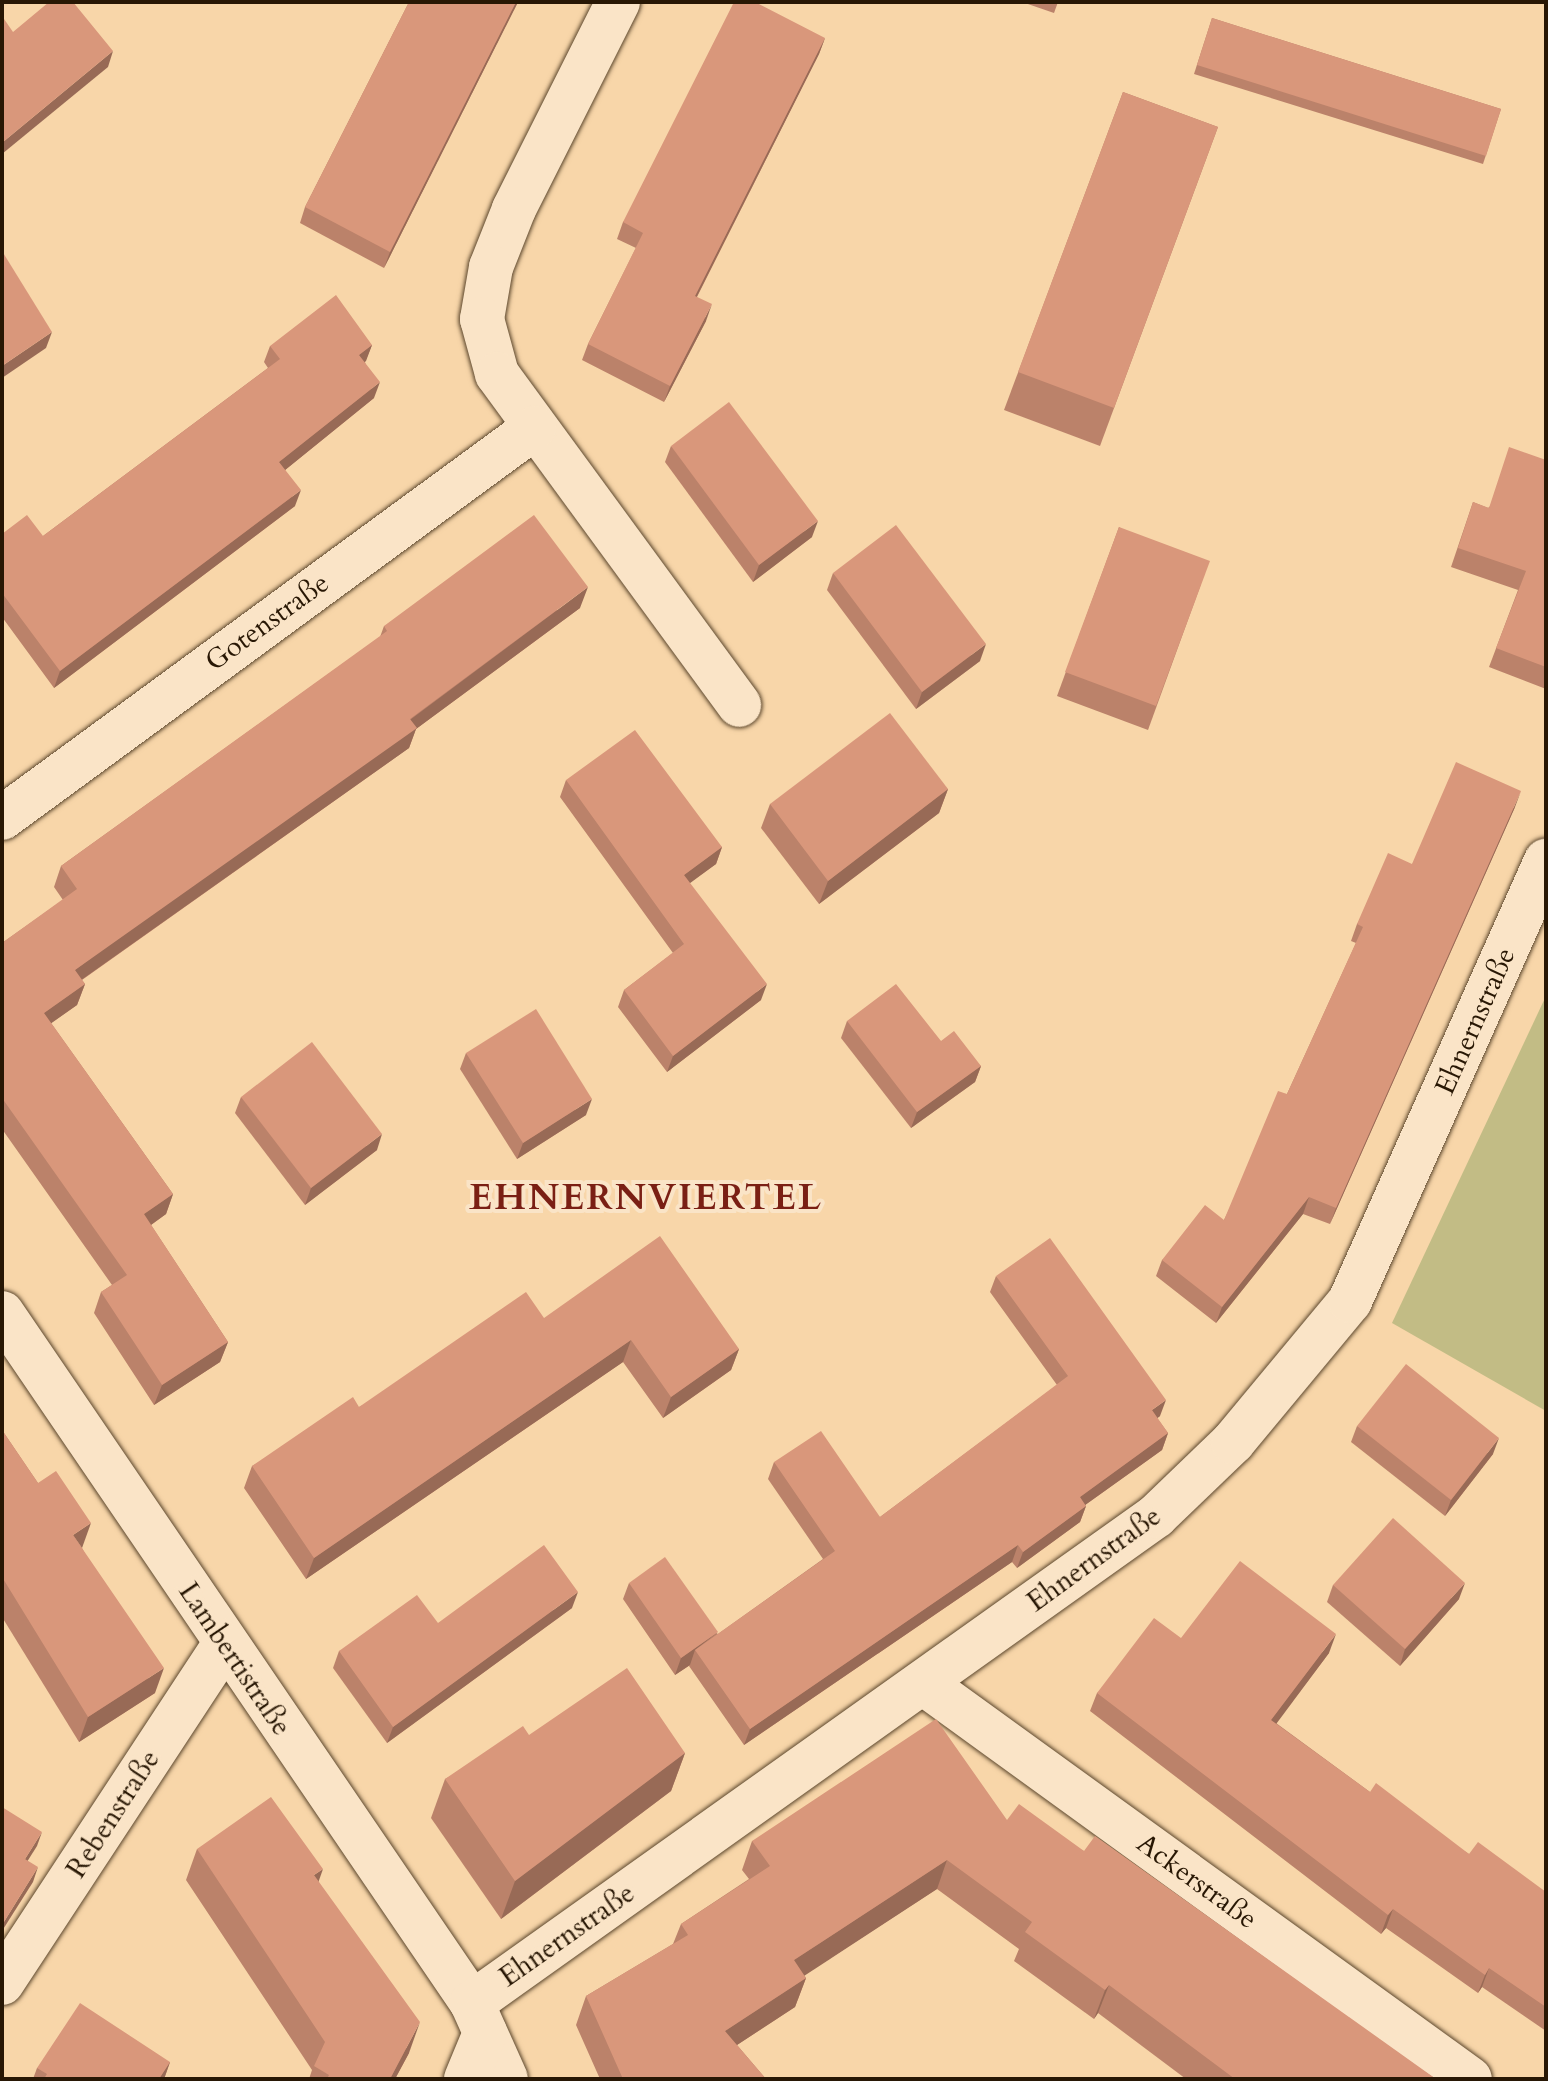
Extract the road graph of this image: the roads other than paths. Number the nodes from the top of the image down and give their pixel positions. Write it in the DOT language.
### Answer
graph roads {
  1 [pos="618,2"];
  2 [pos="534,428"];
  3 [pos="739,705"];
  4 [pos="2,818"];
  5 [pos="1546,861"];
  6 [pos="2,1313"];
  7 [pos="224,1645"];
  8 [pos="923,1683"];
  9 [pos="2,1983"];
  10 [pos="478,2018"];
  11 [pos="466,2079"];
  12 [pos="506,2079"];
  13 [pos="1470,2079"];
  1 -- 2 [label="street"];
  2 -- 3 [label="street"];
  2 -- 4 [label="street, Gotenstraße"];
  5 -- 8 [label="street, Ehnernstraße"];
  6 -- 7 [label="street, Lambertistraße"];
  7 -- 9 [label="street, Rebenstraße"];
  7 -- 10 [label="street, Lambertistraße"];
  8 -- 10 [label="street, Ehnernstraße"];
  8 -- 13 [label="street, Ackerstraße"];
  10 -- 11 [label="street"];
  10 -- 12 [label="street, Lambertistraße"];
}
